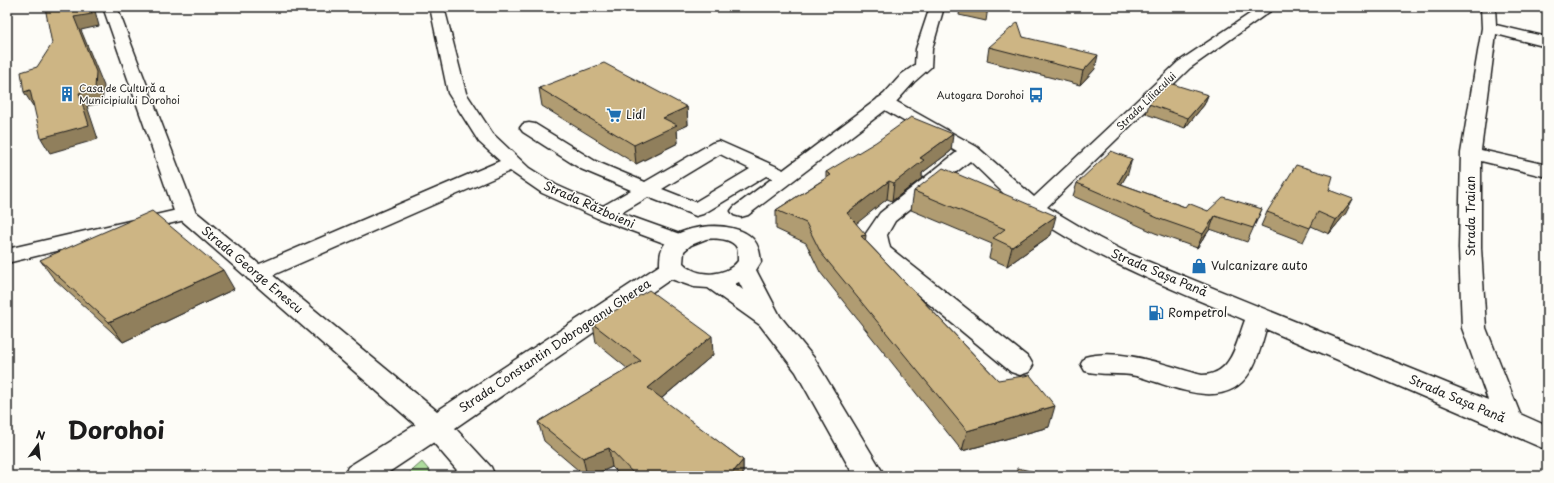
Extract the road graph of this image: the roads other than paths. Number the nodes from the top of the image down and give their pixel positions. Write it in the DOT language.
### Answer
graph roads {
  1 [pos="110,7"];
  2 [pos="437,7"];
  3 [pos="937,7"];
  4 [pos="1269,7"];
  5 [pos="1487,7"];
  6 [pos="1489,28"];
  7 [pos="1547,42"];
  8 [pos="884,102"];
  9 [pos="529,128"];
  10 [pos="970,151"];
  11 [pos="1471,153"];
  12 [pos="512,163"];
  13 [pos="764,169"];
  14 [pos="1547,171"];
  15 [pos="785,176"];
  16 [pos="644,189"];
  17 [pos="1034,208"];
  18 [pos="741,210"];
  19 [pos="186,214"];
  20 [pos="604,214"];
  21 [pos="711,232"];
  22 [pos="680,242"];
  23 [pos="747,245"];
  24 [pos="7,256"];
  25 [pos="674,267"];
  26 [pos="744,269"];
  27 [pos="256,274"];
  28 [pos="714,281"];
  29 [pos="1260,316"];
  30 [pos="770,320"];
  31 [pos="1094,364"];
  32 [pos="1020,365"];
  33 [pos="1509,421"];
  34 [pos="436,426"];
  35 [pos="1547,439"];
  36 [pos="359,476"];
  37 [pos="480,476"];
  38 [pos="870,476"];
  1 -- 19 [label="street, Strada George Enescu"];
  2 -- 12 [label="street, Strada Războieni"];
  3 -- 8 [label="street"];
  4 -- 17 [label="street, Strada Liliacului"];
  5 -- 6 [label="street, Strada Traian"];
  6 -- 7 [label="street"];
  6 -- 11 [label="street, Strada Traian"];
  8 -- 10 [label="street, Strada Sașa Pană"];
  8 -- 15 [label="street"];
  9 -- 16 [label="street"];
  10 -- 17 [label="street, Strada Sașa Pană"];
  10 -- 32 [label="street"];
  11 -- 14 [label="street"];
  11 -- 33 [label="street, Strada Traian"];
  12 -- 20 [label="street, Strada Războieni"];
  12 -- 27 [label="street"];
  13 -- 15 [label="street"];
  13 -- 16 [label="street"];
  13 -- 16 [label="street"];
  15 -- 18 [label="street"];
  16 -- 20 [label="street"];
  17 -- 29 [label="street, Strada Sașa Pană"];
  18 -- 21 [label="street"];
  18 -- 23 [label="street"];
  19 -- 24 [label="street"];
  19 -- 27 [label="street, Strada George Enescu"];
  20 -- 22 [label="street, Strada Războieni"];
  21 -- 22 [label="street"];
  21 -- 23 [label="street"];
  22 -- 25 [label="street"];
  23 -- 26 [label="street"];
  25 -- 28 [label="street"];
  25 -- 34 [label="street, Strada Constantin Dobrogeanu Gherea"];
  26 -- 28 [label="street"];
  26 -- 30 [label="street"];
  27 -- 34 [label="street, Strada George Enescu"];
  28 -- 30 [label="street"];
  29 -- 31 [label="street"];
  29 -- 33 [label="street, Strada Sașa Pană"];
  30 -- 38 [label="street"];
  33 -- 35 [label="street, Strada Sașa Pană"];
  34 -- 36 [label="street, Strada Constantin Dobrogeanu Gherea"];
  34 -- 37 [label="street, Strada George Enescu"];
}
